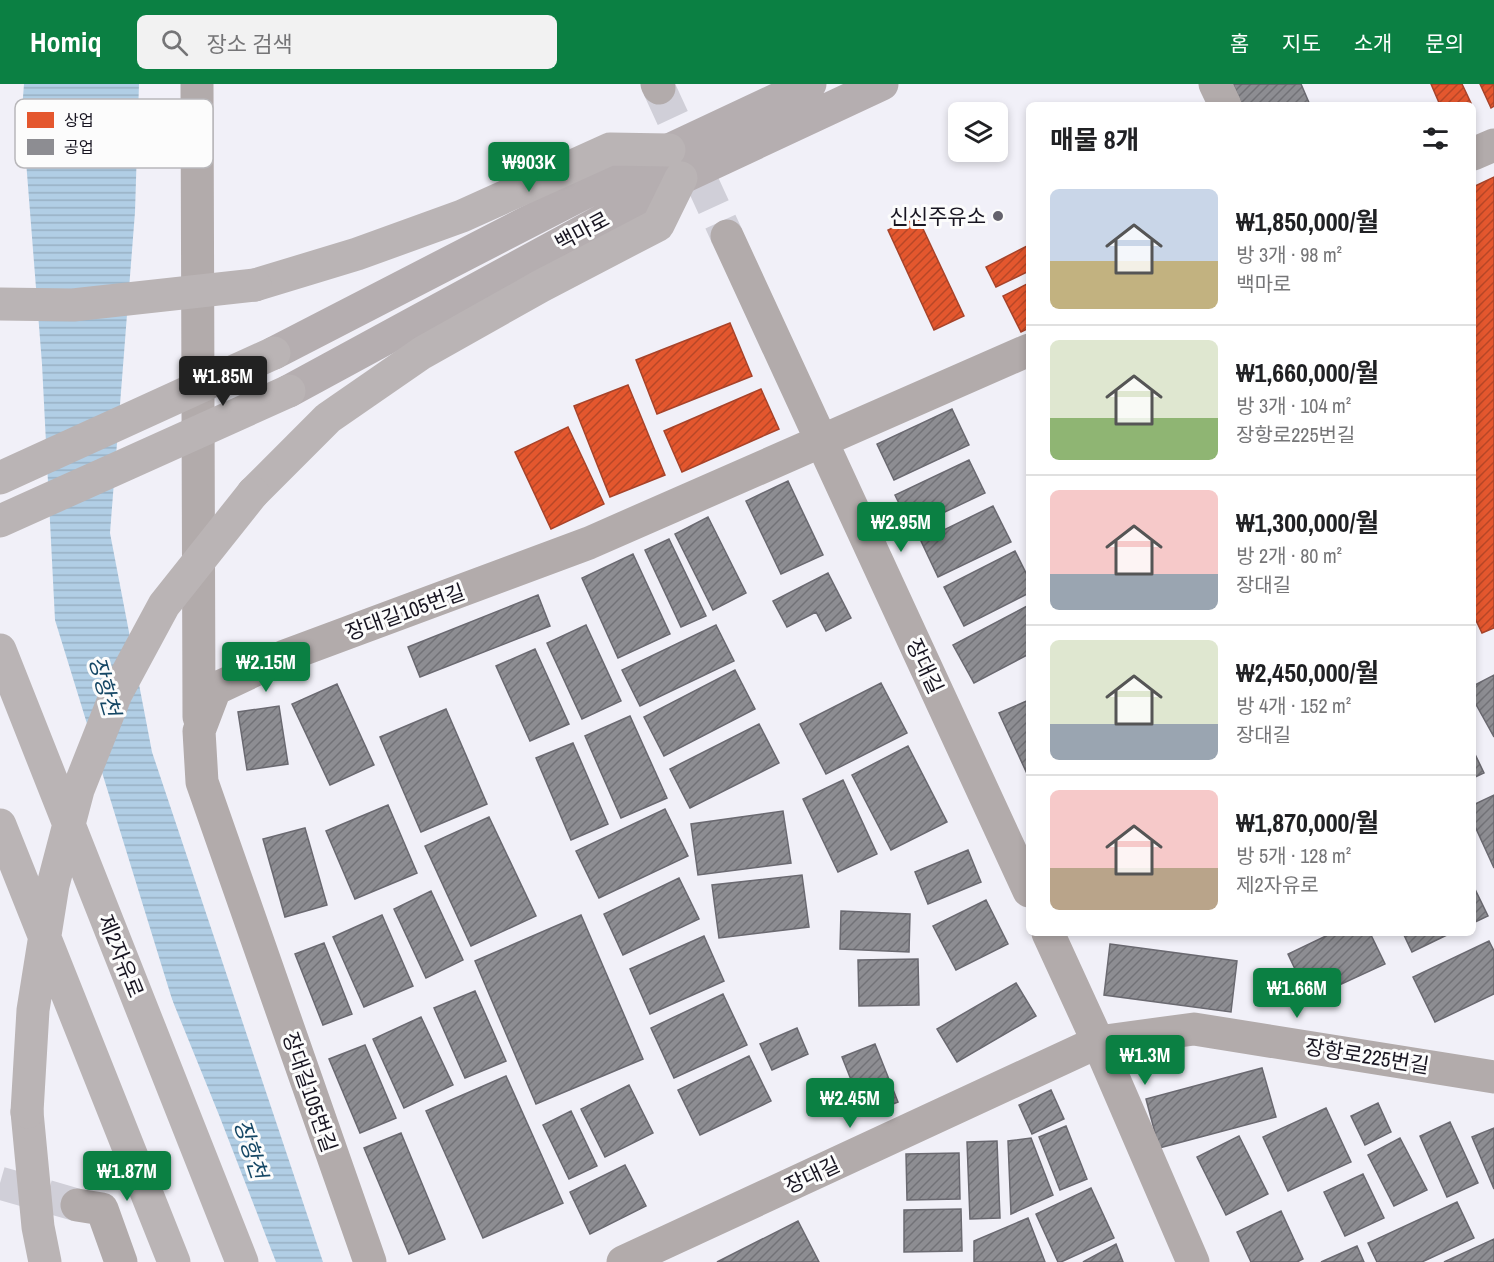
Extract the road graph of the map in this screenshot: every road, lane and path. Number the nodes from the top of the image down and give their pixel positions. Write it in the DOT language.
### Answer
graph roads {
  1 [pos="197,84"];
  2 [pos="810,84"];
  3 [pos="882,84"];
  4 [pos="1215,84"];
  5 [pos="197,99"];
  6 [pos="1224,102"];
  7 [pos="1494,145"];
  8 [pos="1476,153"];
  9 [pos="675,164"];
  10 [pos="197,168"];
  11 [pos="727,236"];
  12 [pos="0,304"];
  13 [pos="1026,351"];
  14 [pos="274,353"];
  15 [pos="289,391"];
  16 [pos="822,441"];
  17 [pos="0,478"];
  18 [pos="0,521"];
  19 [pos="0,650"];
  20 [pos="199,731"];
  21 [pos="0,825"];
  22 [pos="1026,884"];
  23 [pos="1049,936"];
  24 [pos="1098,1042"];
  25 [pos="1494,1077"];
  26 [pos="77,1205"];
  27 [pos="45,1262"];
  28 [pos="121,1262"];
  29 [pos="174,1262"];
  30 [pos="242,1262"];
  31 [pos="370,1262"];
  32 [pos="623,1262"];
  33 [pos="1192,1262"];
  1 -- 5 [label="street"];
  2 -- 9 [label="main road, 백마로"];
  3 -- 9 [label="main road, 백마로"];
  4 -- 6 [label="street"];
  7 -- 8 [label="street"];
  9 -- 12 [label="highway, bridge"];
  9 -- 14 [label="main road, 백마로"];
  9 -- 15 [label="main road, 백마로"];
  9 -- 27 [label="highway, bridge"];
  10 -- 20 [label="street"];
  11 -- 16 [label="street, 장대길"];
  13 -- 16 [label="street"];
  14 -- 17 [label="highway, bridge"];
  15 -- 18 [label="highway, bridge"];
  16 -- 20 [label="street, 장대길105번길"];
  16 -- 22 [label="street, 장대길"];
  19 -- 30 [label="highway, 제2자유로, bridge"];
  20 -- 31 [label="street, 장대길105번길"];
  21 -- 29 [label="highway, bridge"];
  23 -- 24 [label="street"];
  24 -- 25 [label="street, 장항로225번길"];
  24 -- 32 [label="street, 장대길"];
  24 -- 33 [label="street"];
  26 -- 28 [label="street"];
}
